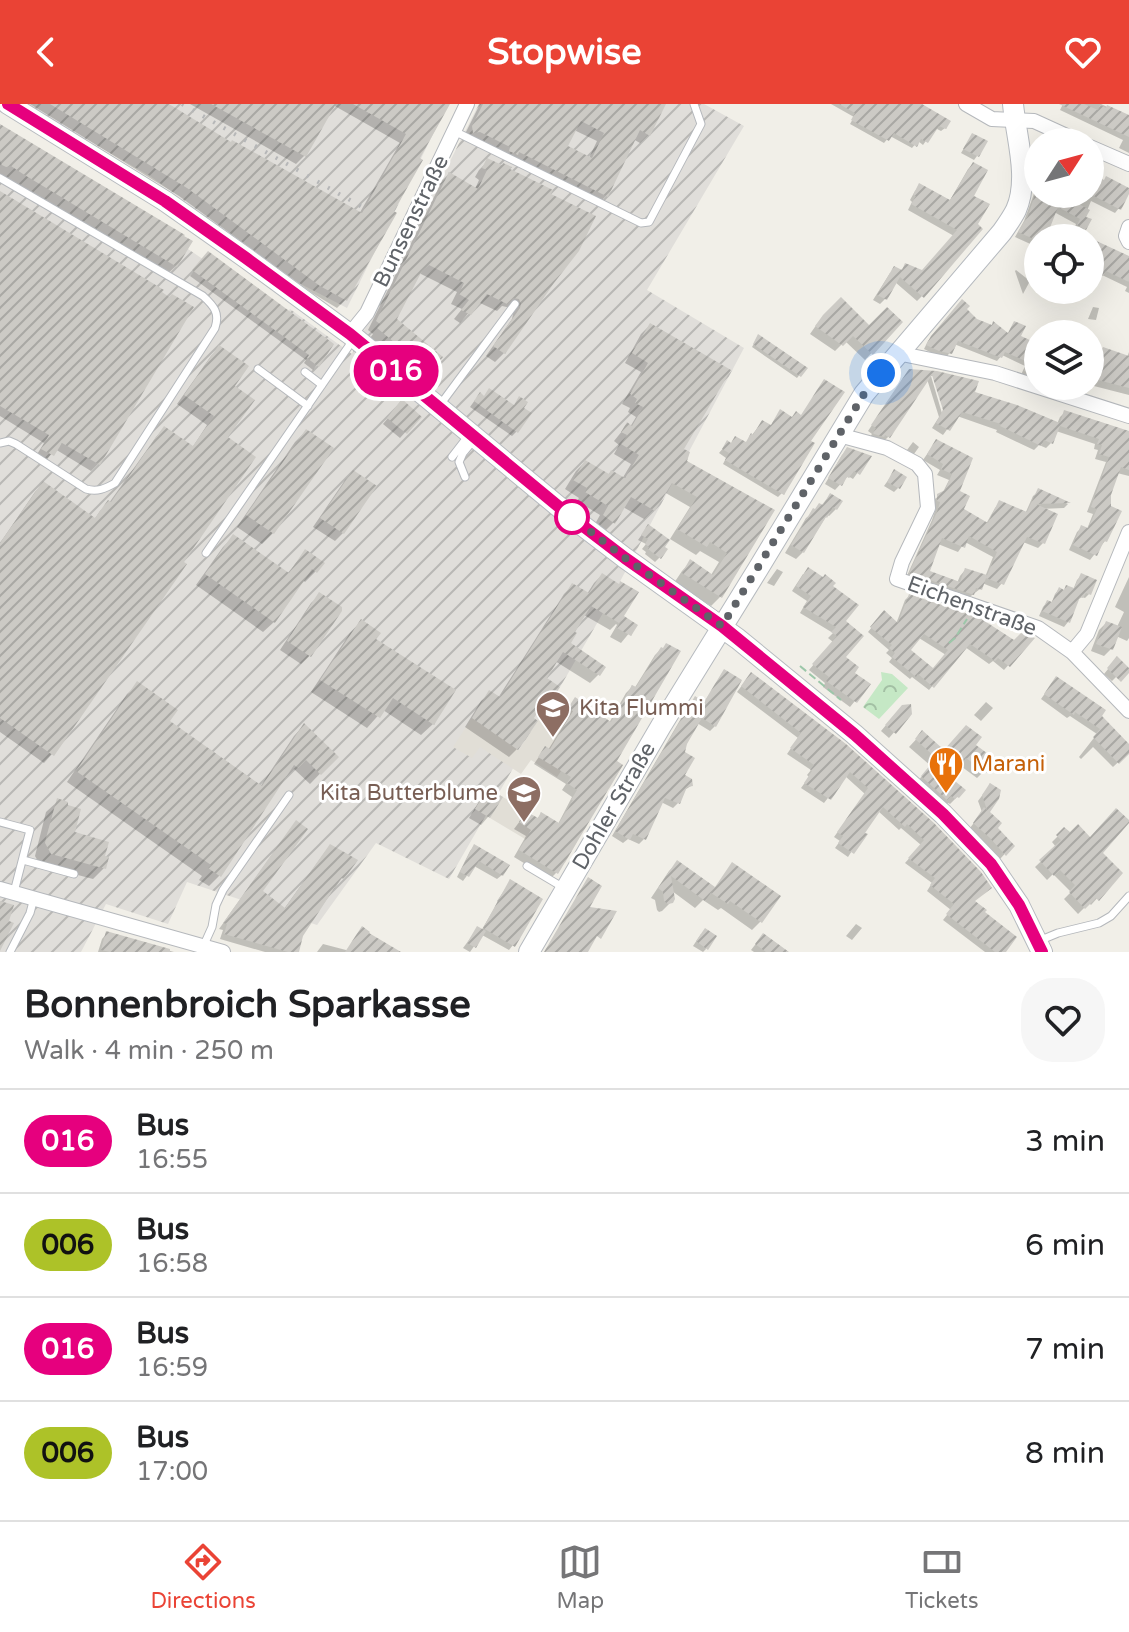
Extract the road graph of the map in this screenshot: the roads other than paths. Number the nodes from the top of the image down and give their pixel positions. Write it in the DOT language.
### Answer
graph roads {
  1 [pos="8,104"];
  2 [pos="467,104"];
  3 [pos="694,104"];
  4 [pos="966,104"];
  5 [pos="1014,112"];
  6 [pos="1049,128"];
  7 [pos="454,131"];
  8 [pos="1104,153"];
  9 [pos="1129,164"];
  10 [pos="0,178"];
  11 [pos="1129,227"];
  12 [pos="1129,242"];
  13 [pos="515,304"];
  14 [pos="353,336"];
  15 [pos="897,353"];
  16 [pos="337,364"];
  17 [pos="258,369"];
  18 [pos="345,371"];
  19 [pos="305,372"];
  20 [pos="322,385"];
  21 [pos="308,406"];
  22 [pos="439,407"];
  23 [pos="1129,416"];
  24 [pos="473,435"];
  25 [pos="839,435"];
  26 [pos="0,443"];
  27 [pos="452,457"];
  28 [pos="465,477"];
  29 [pos="1129,532"];
  30 [pos="206,553"];
  31 [pos="722,626"];
  32 [pos="1072,652"];
  33 [pos="1129,711"];
  34 [pos="289,795"];
  35 [pos="0,822"];
  36 [pos="23,860"];
  37 [pos="527,866"];
  38 [pos="74,874"];
  39 [pos="566,889"];
  40 [pos="7,890"];
  41 [pos="1129,896"];
  42 [pos="34,898"];
  43 [pos="1040,946"];
  44 [pos="212,950"];
  45 [pos="10,952"];
  46 [pos="529,952"];
  1 -- 14 [label="main road"];
  2 -- 7 [label="street, Bunsenstraße"];
  3 -- 7 [label="lane"];
  4 -- 5 [label="street"];
  5 -- 6 [label="street"];
  5 -- 15 [label="main road, Dohler Straße"];
  7 -- 14 [label="street, Bunsenstraße"];
  8 -- 9 [label="street"];
  10 -- 26 [label="lane"];
  11 -- 12 [label="street"];
  13 -- 22 [label="lane"];
  14 -- 16 [label="lane"];
  14 -- 22 [label="main road"];
  15 -- 23 [label="street"];
  15 -- 25 [label="main road, Dohler Straße"];
  16 -- 18 [label="lane"];
  16 -- 20 [label="lane"];
  17 -- 21 [label="lane"];
  19 -- 20 [label="lane"];
  20 -- 21 [label="lane"];
  21 -- 30 [label="lane"];
  22 -- 24 [label="main road"];
  24 -- 27 [label="lane"];
  24 -- 28 [label="lane"];
  24 -- 31 [label="main road"];
  25 -- 31 [label="main road, Dohler Straße"];
  25 -- 32 [label="street, Eichenstraße"];
  29 -- 32 [label="street"];
  31 -- 39 [label="main road, Dohler Straße"];
  31 -- 43 [label="main road"];
  32 -- 33 [label="street, Eichenstraße"];
  34 -- 44 [label="lane"];
  35 -- 36 [label="lane"];
  36 -- 38 [label="lane"];
  36 -- 40 [label="lane"];
  37 -- 39 [label="lane"];
  39 -- 46 [label="main road, Dohler Straße"];
  40 -- 42 [label="street"];
  41 -- 43 [label="lane"];
  42 -- 44 [label="street"];
  42 -- 45 [label="lane"];
}
